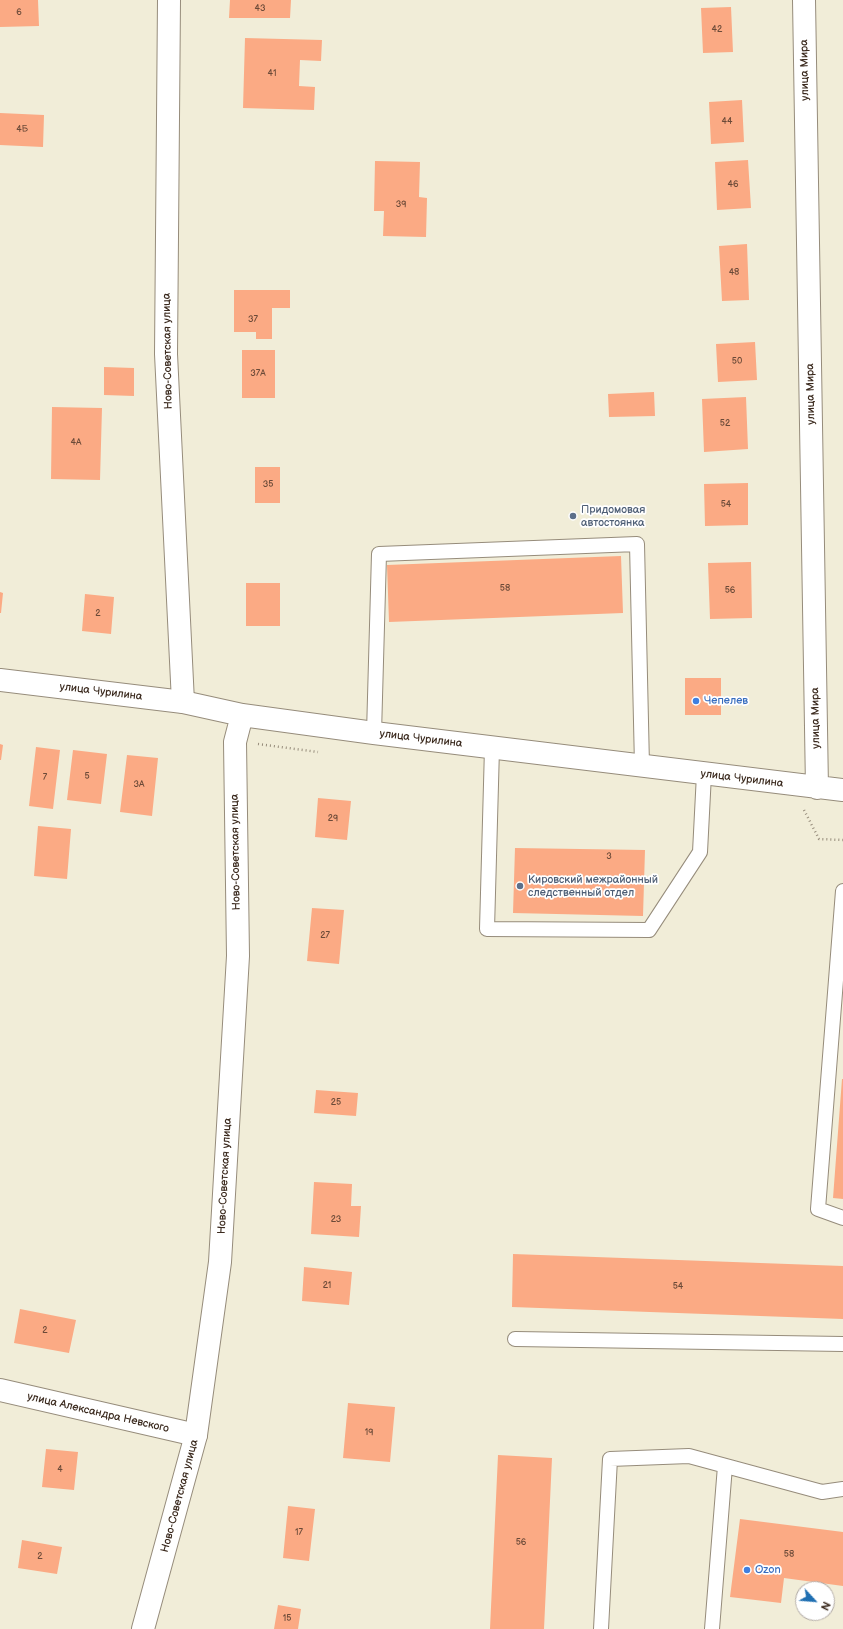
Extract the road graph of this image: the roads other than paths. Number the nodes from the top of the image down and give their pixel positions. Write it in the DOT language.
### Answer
graph roads {
  1 [pos="169,0"];
  2 [pos="804,0"];
  3 [pos="0,680"];
  4 [pos="183,702"];
  5 [pos="242,715"];
  6 [pos="374,733"];
  7 [pos="492,748"];
  8 [pos="642,766"];
  9 [pos="704,774"];
  10 [pos="817,788"];
  11 [pos="843,790"];
  12 [pos="843,891"];
  13 [pos="843,1218"];
  14 [pos="515,1339"];
  15 [pos="843,1344"];
  16 [pos="0,1390"];
  17 [pos="196,1435"];
  18 [pos="725,1466"];
  19 [pos="843,1490"];
  20 [pos="144,1629"];
  21 [pos="601,1629"];
  22 [pos="712,1629"];
  1 -- 4 [label="street, Ново-Советская улица"];
  2 -- 10 [label="street, улица Мира"];
  3 -- 4 [label="street, улица Чурилина"];
  4 -- 5 [label="street, улица Чурилина"];
  5 -- 6 [label="street, улица Чурилина"];
  5 -- 17 [label="street, Ново-Советская улица"];
  6 -- 7 [label="street, улица Чурилина"];
  6 -- 8 [label="lane"];
  7 -- 8 [label="street, улица Чурилина"];
  7 -- 9 [label="lane"];
  8 -- 9 [label="street, улица Чурилина"];
  9 -- 10 [label="street, улица Чурилина"];
  10 -- 11 [label="street, улица Чурилина"];
  12 -- 13 [label="lane"];
  14 -- 15 [label="lane"];
  16 -- 17 [label="street, улица Александра Невского"];
  17 -- 20 [label="street, Ново-Советская улица"];
  18 -- 19 [label="lane"];
  18 -- 21 [label="lane"];
  18 -- 22 [label="lane"];
}
